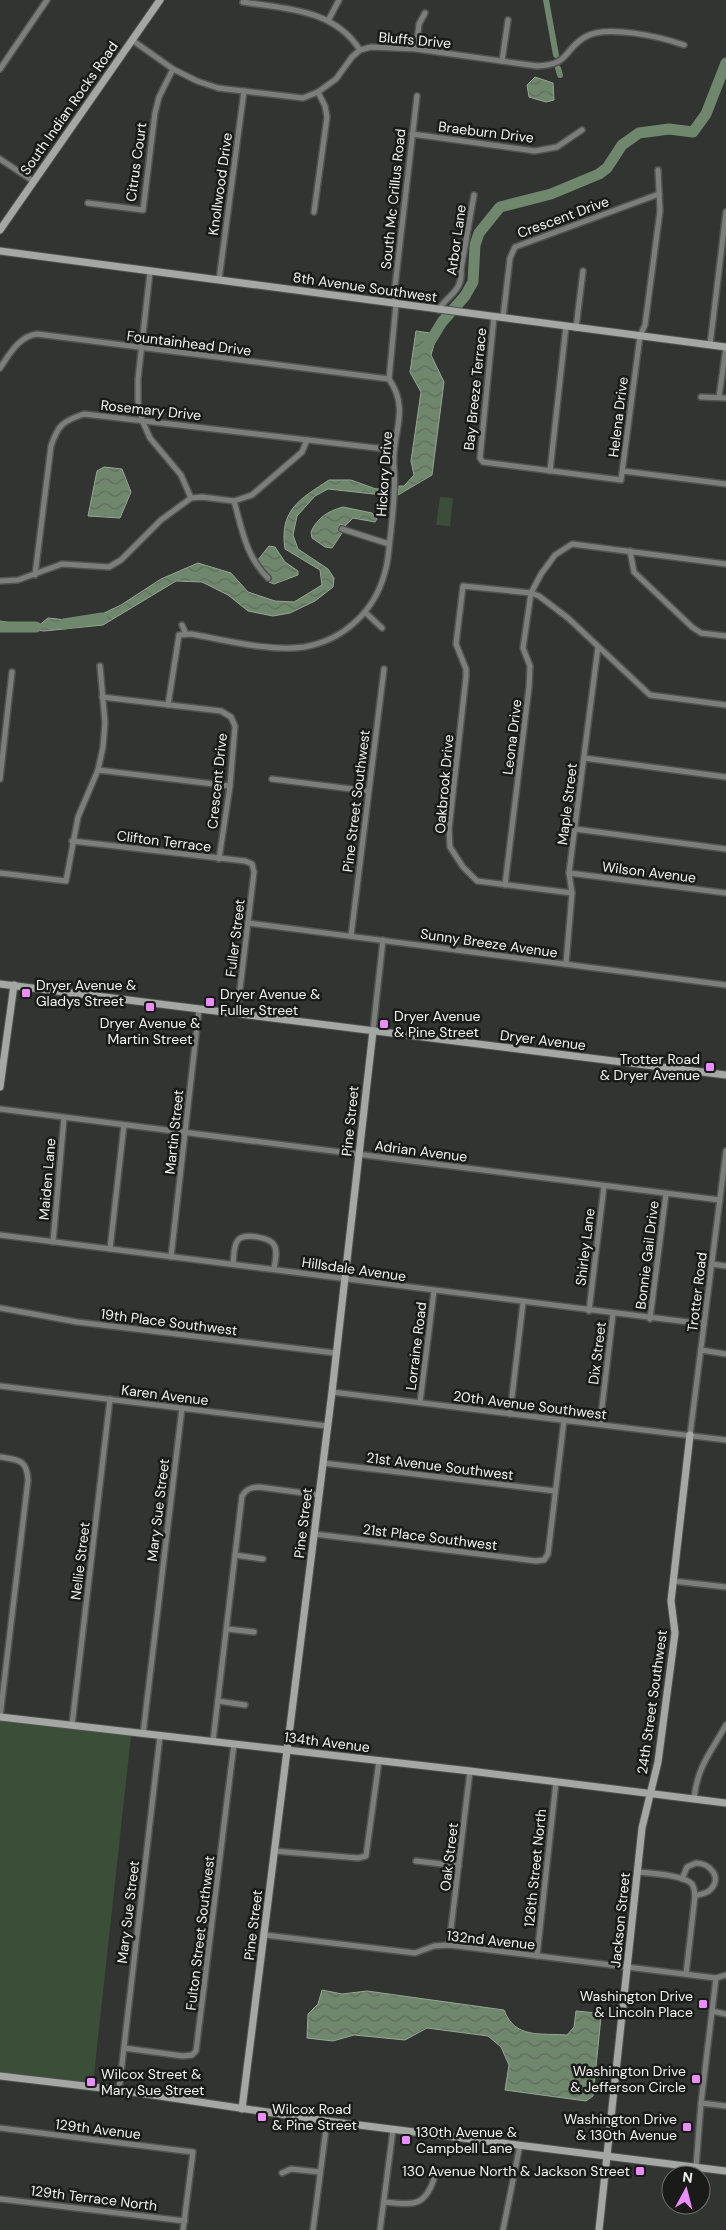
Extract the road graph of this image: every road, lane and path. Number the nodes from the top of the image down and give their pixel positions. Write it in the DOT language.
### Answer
graph roads {
  1 [pos="47,0"];
  2 [pos="160,0"];
  3 [pos="339,0"];
  4 [pos="243,2"];
  5 [pos="426,13"];
  6 [pos="328,19"];
  7 [pos="508,20"];
  8 [pos="132,40"];
  9 [pos="684,45"];
  10 [pos="416,49"];
  11 [pos="360,50"];
  12 [pos="502,62"];
  13 [pos="0,69"];
  14 [pos="173,69"];
  15 [pos="244,91"];
  16 [pos="318,92"];
  17 [pos="417,96"];
  18 [pos="582,130"];
  19 [pos="412,134"];
  20 [pos="0,159"];
  21 [pos="658,170"];
  22 [pos="33,181"];
  23 [pos="659,194"];
  24 [pos="474,195"];
  25 [pos="88,203"];
  26 [pos="314,212"];
  27 [pos="726,212"];
  28 [pos="0,230"];
  29 [pos="0,250"];
  30 [pos="583,271"];
  31 [pos="150,272"];
  32 [pos="219,280"];
  33 [pos="396,304"];
  34 [pos="438,310"];
  35 [pos="494,317"];
  36 [pos="503,318"];
  37 [pos="566,326"];
  38 [pos="576,328"];
  39 [pos="640,336"];
  40 [pos="710,345"];
  41 [pos="726,347"];
  42 [pos="141,348"];
  43 [pos="1,365"];
  44 [pos="389,379"];
  45 [pos="701,397"];
  46 [pos="719,397"];
  47 [pos="726,398"];
  48 [pos="142,420"];
  49 [pos="307,440"];
  50 [pos="394,450"];
  51 [pos="550,471"];
  52 [pos="622,471"];
  53 [pos="601,478"];
  54 [pos="726,484"];
  55 [pos="191,498"];
  56 [pos="234,501"];
  57 [pos="342,528"];
  58 [pos="389,544"];
  59 [pos="630,550"];
  60 [pos="726,564"];
  61 [pos="35,575"];
  62 [pos="268,578"];
  63 [pos="0,581"];
  64 [pos="531,593"];
  65 [pos="366,613"];
  66 [pos="182,625"];
  67 [pos="382,628"];
  68 [pos="186,634"];
  69 [pos="726,636"];
  70 [pos="598,647"];
  71 [pos="100,666"];
  72 [pos="384,669"];
  73 [pos="12,672"];
  74 [pos="102,697"];
  75 [pos="168,705"];
  76 [pos="726,705"];
  77 [pos="584,758"];
  78 [pos="98,770"];
  79 [pos="726,777"];
  80 [pos="272,779"];
  81 [pos="0,780"];
  82 [pos="230,786"];
  83 [pos="368,791"];
  84 [pos="575,829"];
  85 [pos="72,841"];
  86 [pos="726,849"];
  87 [pos="219,859"];
  88 [pos="252,864"];
  89 [pos="0,873"];
  90 [pos="570,873"];
  91 [pos="505,884"];
  92 [pos="572,894"];
  93 [pos="726,894"];
  94 [pos="248,923"];
  95 [pos="351,936"];
  96 [pos="383,940"];
  97 [pos="566,964"];
  98 [pos="0,984"];
  99 [pos="14,985"];
  100 [pos="726,985"];
  101 [pos="199,1009"];
  102 [pos="237,1014"];
  103 [pos="373,1031"];
  104 [pos="726,1075"];
  105 [pos="0,1087"];
  106 [pos="0,1109"];
  107 [pos="64,1118"];
  108 [pos="124,1125"];
  109 [pos="185,1133"];
  110 [pos="726,1150"];
  111 [pos="359,1154"];
  112 [pos="725,1171"];
  113 [pos="604,1186"];
  114 [pos="666,1194"];
  115 [pos="720,1200"];
  116 [pos="0,1235"];
  117 [pos="53,1242"];
  118 [pos="110,1249"];
  119 [pos="171,1257"];
  120 [pos="233,1264"];
  121 [pos="712,1264"];
  122 [pos="726,1266"];
  123 [pos="274,1269"];
  124 [pos="344,1279"];
  125 [pos="434,1292"];
  126 [pos="523,1303"];
  127 [pos="0,1308"];
  128 [pos="589,1311"];
  129 [pos="613,1314"];
  130 [pos="650,1318"];
  131 [pos="704,1324"];
  132 [pos="701,1350"];
  133 [pos="336,1353"];
  134 [pos="726,1354"];
  135 [pos="0,1386"];
  136 [pos="332,1392"];
  137 [pos="110,1400"];
  138 [pos="420,1402"];
  139 [pos="182,1408"];
  140 [pos="510,1414"];
  141 [pos="564,1420"];
  142 [pos="600,1424"];
  143 [pos="327,1426"];
  144 [pos="690,1436"];
  145 [pos="726,1440"];
  146 [pos="0,1457"];
  147 [pos="323,1463"];
  148 [pos="555,1491"];
  149 [pos="319,1495"];
  150 [pos="314,1534"];
  151 [pos="235,1555"];
  152 [pos="263,1559"];
  153 [pos="673,1580"];
  154 [pos="726,1587"];
  155 [pos="226,1629"];
  156 [pos="254,1632"];
  157 [pos="218,1702"];
  158 [pos="245,1705"];
  159 [pos="0,1717"];
  160 [pos="72,1725"];
  161 [pos="726,1725"];
  162 [pos="143,1734"];
  163 [pos="160,1736"];
  164 [pos="213,1741"];
  165 [pos="234,1744"];
  166 [pos="288,1750"];
  167 [pos="379,1761"];
  168 [pos="470,1771"];
  169 [pos="556,1782"];
  170 [pos="651,1793"];
  171 [pos="694,1799"];
  172 [pos="726,1804"];
  173 [pos="274,1851"];
  174 [pos="416,1860"];
  175 [pos="459,1866"];
  176 [pos="638,1872"];
  177 [pos="682,1879"];
  178 [pos="695,1896"];
  179 [pos="265,1935"];
  180 [pos="450,1946"];
  181 [pos="537,1956"];
  182 [pos="627,1968"];
  183 [pos="686,1974"];
  184 [pos="726,1975"];
  185 [pos="716,1978"];
  186 [pos="712,2011"];
  187 [pos="726,2014"];
  188 [pos="124,2048"];
  189 [pos="0,2076"];
  190 [pos="119,2090"];
  191 [pos="700,2103"];
  192 [pos="726,2106"];
  193 [pos="242,2109"];
  194 [pos="328,2122"];
  195 [pos="0,2128"];
  196 [pos="393,2130"];
  197 [pos="520,2146"];
  198 [pos="608,2156"];
  199 [pos="680,2165"];
  200 [pos="696,2165"];
  201 [pos="711,2169"];
  202 [pos="726,2171"];
  203 [pos="320,2172"];
  204 [pos="282,2173"];
  205 [pos="434,2179"];
  206 [pos="0,2198"];
  207 [pos="384,2202"];
  208 [pos="185,2221"];
  209 [pos="183,2230"];
  210 [pos="312,2230"];
  211 [pos="380,2230"];
  212 [pos="503,2230"];
  213 [pos="599,2230"];
  1 -- 13 [label="street"];
  2 -- 8 [label="street, South Indian Rocks Road"];
  3 -- 6 [label="street"];
  4 -- 6 [label="street"];
  5 -- 10 [label="street"];
  6 -- 11 [label="street"];
  7 -- 12 [label="street"];
  8 -- 14 [label="street, Bluffs Drive"];
  8 -- 22 [label="street, South Indian Rocks Road"];
  9 -- 12 [label="street, Bluffs Drive"];
  10 -- 11 [label="street, Bluffs Drive"];
  10 -- 12 [label="street, Bluffs Drive"];
  11 -- 16 [label="street, Bluffs Drive"];
  14 -- 15 [label="street, Bluffs Drive"];
  14 -- 25 [label="street, Citrus Court"];
  15 -- 16 [label="street, Bluffs Drive"];
  15 -- 32 [label="street, Knollwood Drive"];
  16 -- 26 [label="street"];
  17 -- 19 [label="street, South Mc Crillus Road"];
  18 -- 19 [label="street, Braeburn Drive"];
  19 -- 33 [label="street, South Mc Crillus Road"];
  20 -- 22 [label="street"];
  21 -- 23 [label="street"];
  22 -- 28 [label="street, South Indian Rocks Road"];
  23 -- 36 [label="street, Crescent Drive"];
  23 -- 39 [label="street"];
  24 -- 34 [label="street, Arbor Lane"];
  27 -- 40 [label="street"];
  29 -- 31 [label="street, 8th Avenue Southwest"];
  30 -- 38 [label="street"];
  31 -- 32 [label="street, 8th Avenue Southwest"];
  31 -- 42 [label="street"];
  32 -- 33 [label="street, 8th Avenue Southwest"];
  33 -- 34 [label="street, 8th Avenue Southwest"];
  33 -- 44 [label="street"];
  34 -- 35 [label="street, 8th Avenue Southwest"];
  35 -- 36 [label="street, 8th Avenue Southwest"];
  35 -- 51 [label="street, Bay Breeze Terrace"];
  36 -- 37 [label="street, 8th Avenue Southwest"];
  37 -- 38 [label="street, 8th Avenue Southwest"];
  37 -- 51 [label="street"];
  38 -- 39 [label="street, 8th Avenue Southwest"];
  39 -- 40 [label="street, 8th Avenue Southwest"];
  39 -- 52 [label="street, Helena Drive"];
  40 -- 41 [label="street, 8th Avenue Southwest"];
  41 -- 46 [label="street"];
  42 -- 43 [label="street, Fountainhead Drive"];
  42 -- 44 [label="street, Fountainhead Drive"];
  42 -- 48 [label="street"];
  44 -- 50 [label="street, Hickory Drive"];
  45 -- 46 [label="street"];
  46 -- 47 [label="street"];
  48 -- 49 [label="street, Rosemary Drive"];
  48 -- 55 [label="street"];
  48 -- 61 [label="street, Rosemary Drive"];
  49 -- 50 [label="street, Rosemary Drive"];
  49 -- 56 [label="street"];
  50 -- 58 [label="street, Hickory Drive"];
  51 -- 53 [label="street, Bay Breeze Terrace"];
  52 -- 53 [label="street, Helena Drive"];
  52 -- 54 [label="street"];
  55 -- 56 [label="street"];
  55 -- 61 [label="street"];
  56 -- 62 [label="street"];
  57 -- 58 [label="street"];
  58 -- 65 [label="street, Hickory Drive"];
  59 -- 60 [label="street"];
  59 -- 64 [label="street"];
  59 -- 69 [label="street"];
  61 -- 63 [label="street"];
  64 -- 70 [label="street"];
  64 -- 91 [label="street, Leona Drive"];
  64 -- 91 [label="street, Oakbrook Drive"];
  65 -- 67 [label="street"];
  65 -- 68 [label="street, Hickory Drive"];
  66 -- 68 [label="street"];
  68 -- 75 [label="street, Hickory Drive"];
  70 -- 76 [label="street"];
  70 -- 77 [label="street, Maple Street"];
  71 -- 74 [label="street"];
  72 -- 83 [label="street, Pine Street Southwest"];
  73 -- 81 [label="street"];
  74 -- 75 [label="street, Crescent Drive"];
  74 -- 78 [label="street"];
  75 -- 82 [label="street, Crescent Drive"];
  77 -- 79 [label="street"];
  77 -- 84 [label="street, Maple Street"];
  78 -- 82 [label="street"];
  78 -- 85 [label="street"];
  80 -- 83 [label="street"];
  82 -- 87 [label="street, Crescent Drive"];
  83 -- 95 [label="street, Pine Street Southwest"];
  84 -- 86 [label="street"];
  84 -- 90 [label="street, Maple Street"];
  85 -- 87 [label="street, Clifton Terrace"];
  85 -- 89 [label="street"];
  87 -- 88 [label="street, Clifton Terrace"];
  88 -- 94 [label="street, Fuller Street"];
  90 -- 92 [label="street, Maple Street"];
  90 -- 93 [label="street, Wilson Avenue"];
  91 -- 92 [label="street, Oakbrook Drive"];
  92 -- 97 [label="street, Maple Street"];
  94 -- 95 [label="street, Sunny Breeze Avenue"];
  94 -- 102 [label="street, Fuller Street"];
  95 -- 96 [label="street, Sunny Breeze Avenue"];
  96 -- 97 [label="street, Sunny Breeze Avenue"];
  96 -- 103 [label="street, Pine Street"];
  97 -- 100 [label="street, Sunny Breeze Avenue"];
  98 -- 99 [label="street, Dryer Avenue"];
  99 -- 101 [label="street, Dryer Avenue"];
  99 -- 105 [label="street"];
  101 -- 102 [label="street, Dryer Avenue"];
  101 -- 109 [label="street, Martin Street"];
  102 -- 103 [label="street, Dryer Avenue"];
  103 -- 104 [label="street, Dryer Avenue"];
  103 -- 111 [label="street, Pine Street"];
  106 -- 107 [label="street, Adrian Avenue"];
  107 -- 108 [label="street, Adrian Avenue"];
  107 -- 117 [label="street, Maiden Lane"];
  108 -- 109 [label="street, Adrian Avenue"];
  108 -- 118 [label="street"];
  109 -- 111 [label="street, Adrian Avenue"];
  109 -- 119 [label="street, Martin Street"];
  110 -- 112 [label="street, Trotter Road"];
  111 -- 113 [label="street, Adrian Avenue"];
  111 -- 124 [label="street, Pine Street"];
  112 -- 115 [label="street, Trotter Road"];
  113 -- 114 [label="street, Adrian Avenue"];
  113 -- 128 [label="street, Shirley Lane"];
  114 -- 115 [label="street, Adrian Avenue"];
  114 -- 130 [label="street, Bonnie Gail Drive"];
  115 -- 121 [label="street, Trotter Road"];
  116 -- 117 [label="street, Hillsdale Avenue"];
  117 -- 118 [label="street, Hillsdale Avenue"];
  118 -- 119 [label="street, Hillsdale Avenue"];
  119 -- 120 [label="street, Hillsdale Avenue"];
  120 -- 123 [label="street, Hillsdale Avenue"];
  120 -- 123 [label="street"];
  121 -- 122 [label="street"];
  121 -- 131 [label="street, Trotter Road"];
  123 -- 124 [label="street, Hillsdale Avenue"];
  124 -- 125 [label="street, Hillsdale Avenue"];
  124 -- 133 [label="street, Pine Street"];
  125 -- 126 [label="street, Hillsdale Avenue"];
  125 -- 138 [label="street, Lorraine Road"];
  126 -- 128 [label="street, Hillsdale Avenue"];
  126 -- 140 [label="street"];
  127 -- 133 [label="street, 19th Place Southwest"];
  128 -- 129 [label="street, Hillsdale Avenue"];
  129 -- 130 [label="street, Hillsdale Avenue"];
  129 -- 142 [label="street, Dix Street"];
  130 -- 131 [label="street, Hillsdale Avenue"];
  131 -- 132 [label="street, Trotter Road"];
  132 -- 134 [label="street"];
  132 -- 144 [label="street, Trotter Road"];
  133 -- 136 [label="street, Pine Street"];
  135 -- 137 [label="street, Karen Avenue"];
  136 -- 138 [label="street, 20th Avenue Southwest"];
  136 -- 143 [label="street, Pine Street"];
  137 -- 139 [label="street, Karen Avenue"];
  137 -- 160 [label="street, Nellie Street"];
  138 -- 140 [label="street, 20th Avenue Southwest"];
  139 -- 143 [label="street, Karen Avenue"];
  139 -- 162 [label="street, Mary Sue Street"];
  140 -- 141 [label="street, 20th Avenue Southwest"];
  141 -- 142 [label="street, 20th Avenue Southwest"];
  141 -- 148 [label="street"];
  142 -- 144 [label="street, 20th Avenue Southwest"];
  143 -- 147 [label="street, Pine Street"];
  144 -- 145 [label="street, 20th Avenue Southwest"];
  144 -- 153 [label="street, 24th Street Southwest"];
  146 -- 159 [label="street"];
  147 -- 148 [label="street, 21st Avenue Southwest"];
  147 -- 149 [label="street, Pine Street"];
  148 -- 150 [label="street, 21st Place Southwest"];
  149 -- 150 [label="street, Pine Street"];
  149 -- 151 [label="street"];
  150 -- 166 [label="street, Pine Street"];
  151 -- 152 [label="street"];
  151 -- 155 [label="street"];
  153 -- 154 [label="street"];
  153 -- 170 [label="street, 24th Street Southwest"];
  155 -- 156 [label="street"];
  155 -- 157 [label="street"];
  157 -- 158 [label="street"];
  157 -- 164 [label="street"];
  159 -- 160 [label="street, 134th Avenue"];
  160 -- 162 [label="street, 134th Avenue"];
  161 -- 171 [label="street"];
  162 -- 163 [label="street, 134th Avenue"];
  163 -- 164 [label="street, 134th Avenue"];
  163 -- 188 [label="street, Mary Sue Street"];
  164 -- 165 [label="street, 134th Avenue"];
  165 -- 166 [label="street, 134th Avenue"];
  165 -- 188 [label="street, Fulton Street Southwest"];
  166 -- 167 [label="street, 134th Avenue"];
  166 -- 173 [label="street, Pine Street"];
  167 -- 168 [label="street, 134th Avenue"];
  167 -- 173 [label="street"];
  168 -- 169 [label="street, 134th Avenue"];
  168 -- 175 [label="street, Oak Street"];
  169 -- 170 [label="street, 134th Avenue"];
  169 -- 181 [label="street, 126th Street North"];
  170 -- 171 [label="street, 134th Avenue"];
  170 -- 176 [label="street, Jackson Street"];
  171 -- 172 [label="street, 134th Avenue"];
  173 -- 179 [label="street, Pine Street"];
  174 -- 175 [label="street"];
  175 -- 180 [label="street, Oak Street"];
  176 -- 177 [label="street"];
  176 -- 182 [label="street, Jackson Street"];
  177 -- 178 [label="street"];
  177 -- 178 [label="street"];
  178 -- 183 [label="street"];
  179 -- 180 [label="street, 132nd Avenue"];
  179 -- 193 [label="street, Pine Street"];
  180 -- 181 [label="street, 132nd Avenue"];
  181 -- 182 [label="street, 132nd Avenue"];
  182 -- 183 [label="street, 132nd Avenue"];
  182 -- 198 [label="street, Jackson Street"];
  183 -- 185 [label="street, 132nd Avenue"];
  184 -- 185 [label="street"];
  185 -- 186 [label="street"];
  186 -- 187 [label="street"];
  186 -- 191 [label="street"];
  188 -- 190 [label="street, Mary Sue Street"];
  189 -- 190 [label="street"];
  190 -- 193 [label="street"];
  191 -- 192 [label="street"];
  191 -- 200 [label="street"];
  193 -- 194 [label="street"];
  194 -- 196 [label="street"];
  194 -- 203 [label="street"];
  195 -- 208 [label="street, 129th Avenue"];
  196 -- 197 [label="street"];
  196 -- 207 [label="street"];
  197 -- 198 [label="street"];
  197 -- 212 [label="street"];
  198 -- 199 [label="street"];
  198 -- 213 [label="street, Jackson Street"];
  201 -- 202 [label="street"];
  203 -- 204 [label="street"];
  203 -- 210 [label="street"];
  205 -- 207 [label="street"];
  206 -- 208 [label="street, 129th Terrace North"];
  207 -- 211 [label="street"];
  208 -- 209 [label="street"];
}
